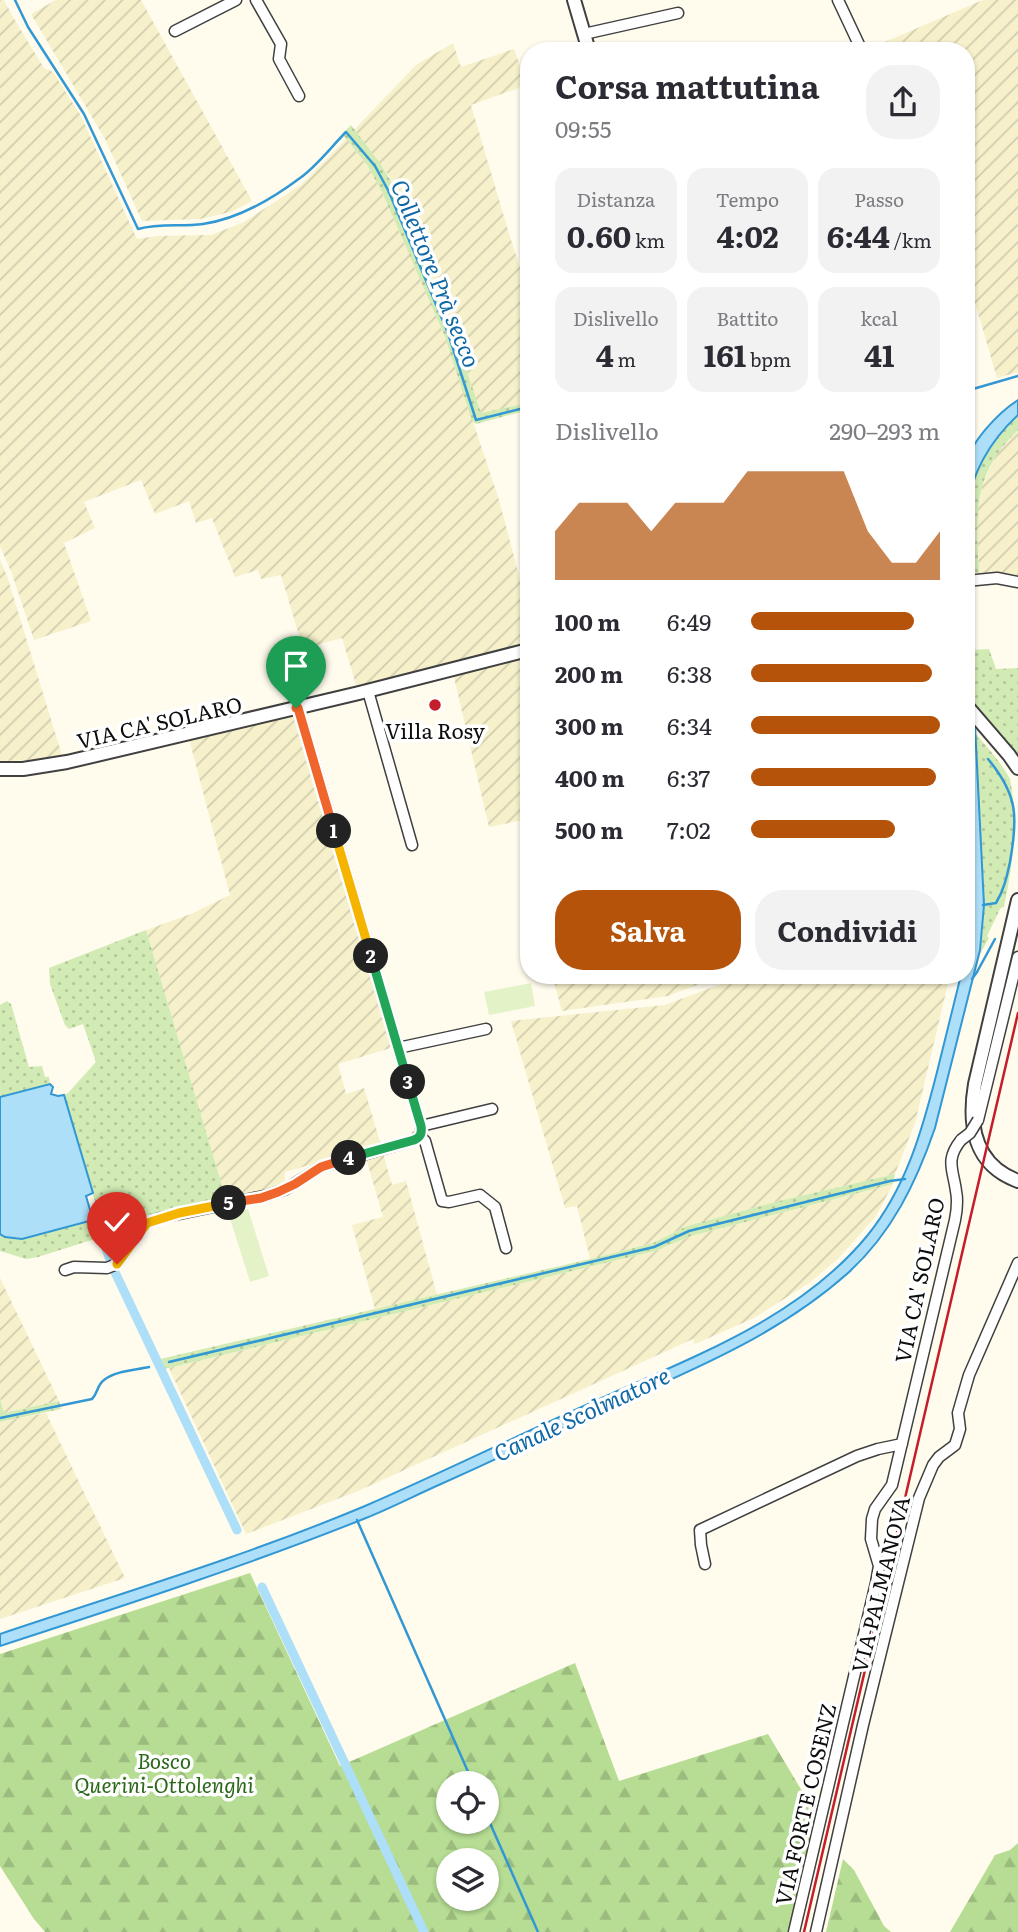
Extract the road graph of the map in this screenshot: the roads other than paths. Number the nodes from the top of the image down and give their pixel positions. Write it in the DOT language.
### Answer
graph roads {
  1 [pos="236,0"];
  2 [pos="256,0"];
  3 [pos="574,0"];
  4 [pos="840,1"];
  5 [pos="678,13"];
  6 [pos="175,31"];
  7 [pos="584,34"];
  8 [pos="586,42"];
  9 [pos="858,42"];
  10 [pos="299,96"];
  11 [pos="975,580"];
  12 [pos="1018,582"];
  13 [pos="520,652"];
  14 [pos="368,691"];
  15 [pos="298,708"];
  16 [pos="975,715"];
  17 [pos="1018,768"];
  18 [pos="0,769"];
  19 [pos="412,845"];
  20 [pos="1018,900"];
  21 [pos="1018,957"];
  22 [pos="486,1029"];
  23 [pos="398,1048"];
  24 [pos="492,1109"];
  25 [pos="420,1131"];
  26 [pos="1018,1181"];
  27 [pos="506,1248"];
  28 [pos="1018,1263"];
  29 [pos="65,1270"];
  30 [pos="902,1444"];
  31 [pos="705,1564"];
  32 [pos="794,1932"];
  33 [pos="816,1932"];
  1 -- 6 [label="street"];
  2 -- 10 [label="street"];
  3 -- 7 [label="street"];
  4 -- 9 [label="street"];
  5 -- 7 [label="street"];
  7 -- 8 [label="street"];
  11 -- 12 [label="street"];
  13 -- 14 [label="street, VIA CA' SOLARO"];
  14 -- 15 [label="street, VIA CA' SOLARO"];
  14 -- 19 [label="street"];
  15 -- 18 [label="street, VIA CA' SOLARO"];
  15 -- 23 [label="street"];
  16 -- 17 [label="street"];
  20 -- 26 [label="street"];
  21 -- 30 [label="street, VIA CA' SOLARO, bridge"];
  22 -- 23 [label="street"];
  23 -- 25 [label="street"];
  24 -- 25 [label="street"];
  25 -- 27 [label="street"];
  25 -- 29 [label="street"];
  28 -- 33 [label="street, VIA PALMANOVA"];
  30 -- 31 [label="street"];
  30 -- 32 [label="street, VIA FORTE COSENZ"];
}
